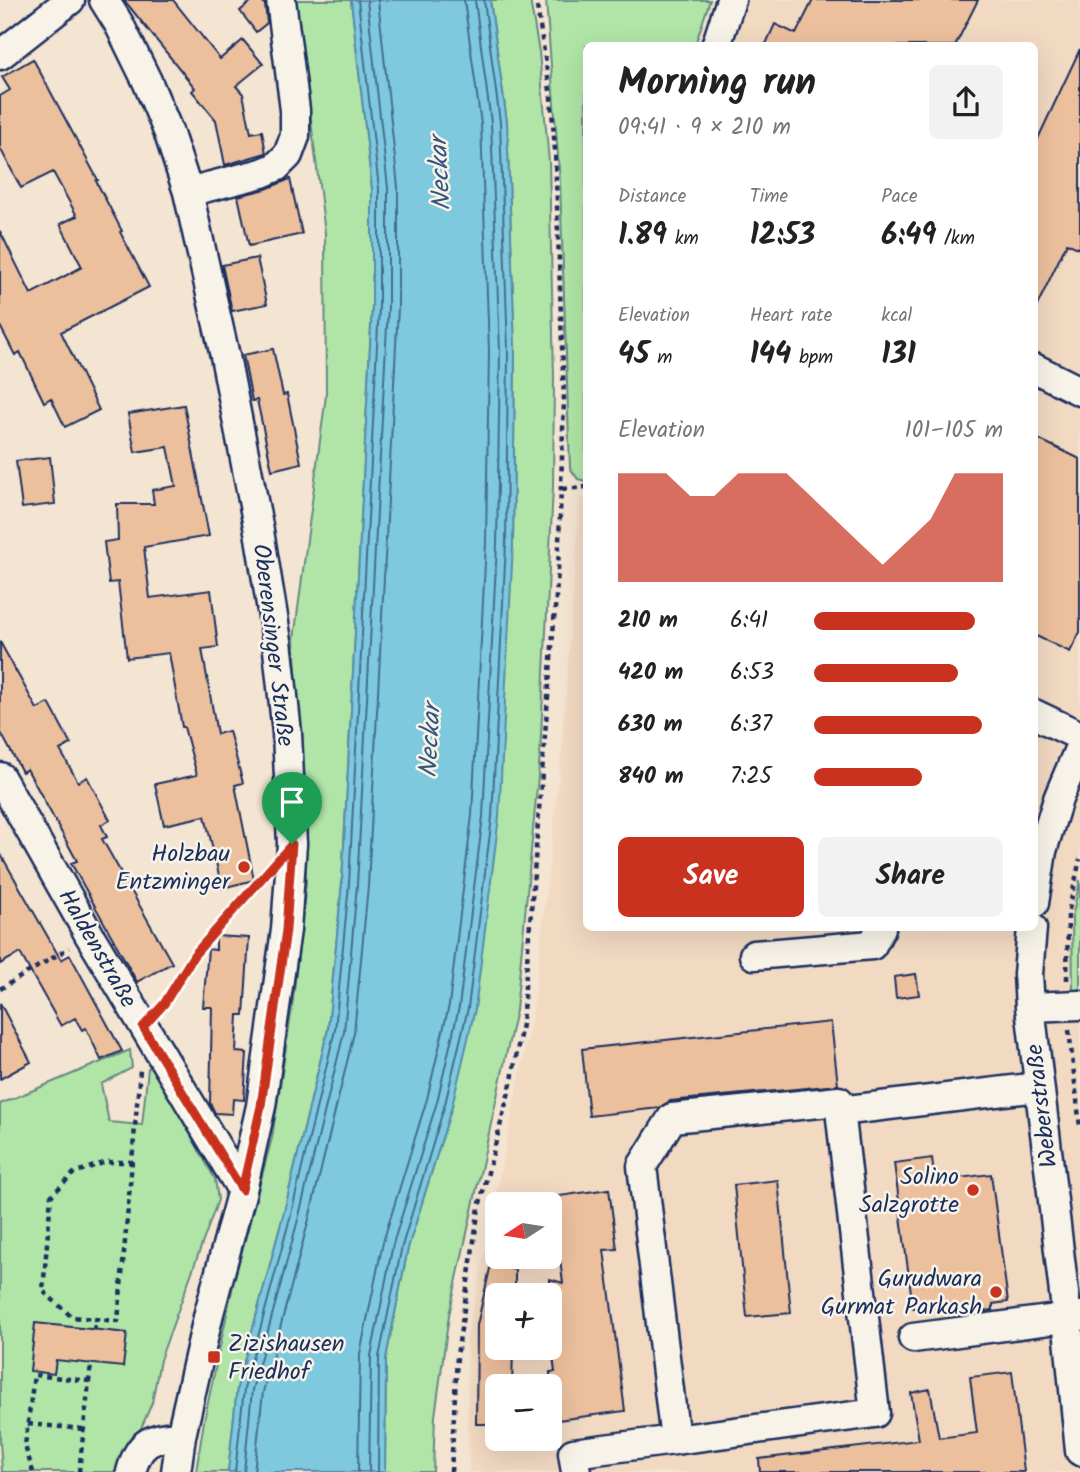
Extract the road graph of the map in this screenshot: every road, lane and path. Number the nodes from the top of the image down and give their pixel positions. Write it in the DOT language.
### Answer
graph roads {
  1 [pos="70,0"];
  2 [pos="104,0"];
  3 [pos="281,0"];
  4 [pos="536,0"];
  5 [pos="731,0"];
  6 [pos="717,42"];
  7 [pos="0,54"];
  8 [pos="188,192"];
  9 [pos="1038,370"];
  10 [pos="1080,391"];
  11 [pos="583,487"];
  12 [pos="563,489"];
  13 [pos="1038,716"];
  14 [pos="1080,736"];
  15 [pos="1080,747"];
  16 [pos="0,777"];
  17 [pos="292,844"];
  18 [pos="1038,851"];
  19 [pos="880,931"];
  20 [pos="1032,931"];
  21 [pos="89,936"];
  22 [pos="754,955"];
  23 [pos="0,989"];
  24 [pos="1080,1006"];
  25 [pos="1030,1007"];
  26 [pos="143,1027"];
  27 [pos="1038,1087"];
  28 [pos="840,1111"];
  29 [pos="134,1162"];
  30 [pos="242,1190"];
  31 [pos="1074,1317"];
  32 [pos="96,1320"];
  33 [pos="94,1330"];
  34 [pos="913,1338"];
  35 [pos="91,1364"];
  36 [pos="89,1381"];
  37 [pos="28,1424"];
  38 [pos="84,1429"];
  39 [pos="181,1436"];
  40 [pos="675,1440"];
  41 [pos="1080,1451"];
  42 [pos="33,1472"];
  43 [pos="79,1472"];
  44 [pos="131,1472"];
  45 [pos="176,1472"];
  46 [pos="451,1472"];
  47 [pos="576,1472"];
  1 -- 7 [label="street"];
  2 -- 8 [label="street, Oberensinger Straße"];
  3 -- 8 [label="street"];
  4 -- 12 [label="path"];
  5 -- 6 [label="street"];
  8 -- 17 [label="street, Oberensinger Straße"];
  9 -- 10 [label="street"];
  11 -- 12 [label="path"];
  12 -- 46 [label="path"];
  13 -- 14 [label="street"];
  15 -- 18 [label="street"];
  16 -- 21 [label="street, Haldenstraße"];
  17 -- 26 [label="path"];
  17 -- 30 [label="street, Oberensinger Straße"];
  19 -- 22 [label="street"];
  20 -- 25 [label="street, Weberstraße"];
  21 -- 23 [label="path"];
  21 -- 26 [label="street, Haldenstraße"];
  24 -- 25 [label="street"];
  25 -- 27 [label="street, Weberstraße"];
  26 -- 29 [label="path"];
  26 -- 30 [label="street, Haldenstraße"];
  27 -- 28 [label="street"];
  27 -- 31 [label="street, Weberstraße"];
  28 -- 40 [label="street"];
  28 -- 40 [label="street"];
  29 -- 32 [label="path"];
  29 -- 32 [label="path"];
  30 -- 39 [label="street, Oberensinger Straße"];
  31 -- 34 [label="street"];
  31 -- 41 [label="street, Weberstraße"];
  32 -- 33 [label="path"];
  35 -- 36 [label="path"];
  36 -- 37 [label="path"];
  36 -- 38 [label="path"];
  37 -- 38 [label="path"];
  37 -- 42 [label="path"];
  38 -- 43 [label="path"];
  39 -- 44 [label="street"];
  39 -- 45 [label="street, Oberensinger Straße"];
  40 -- 47 [label="street"];
}
